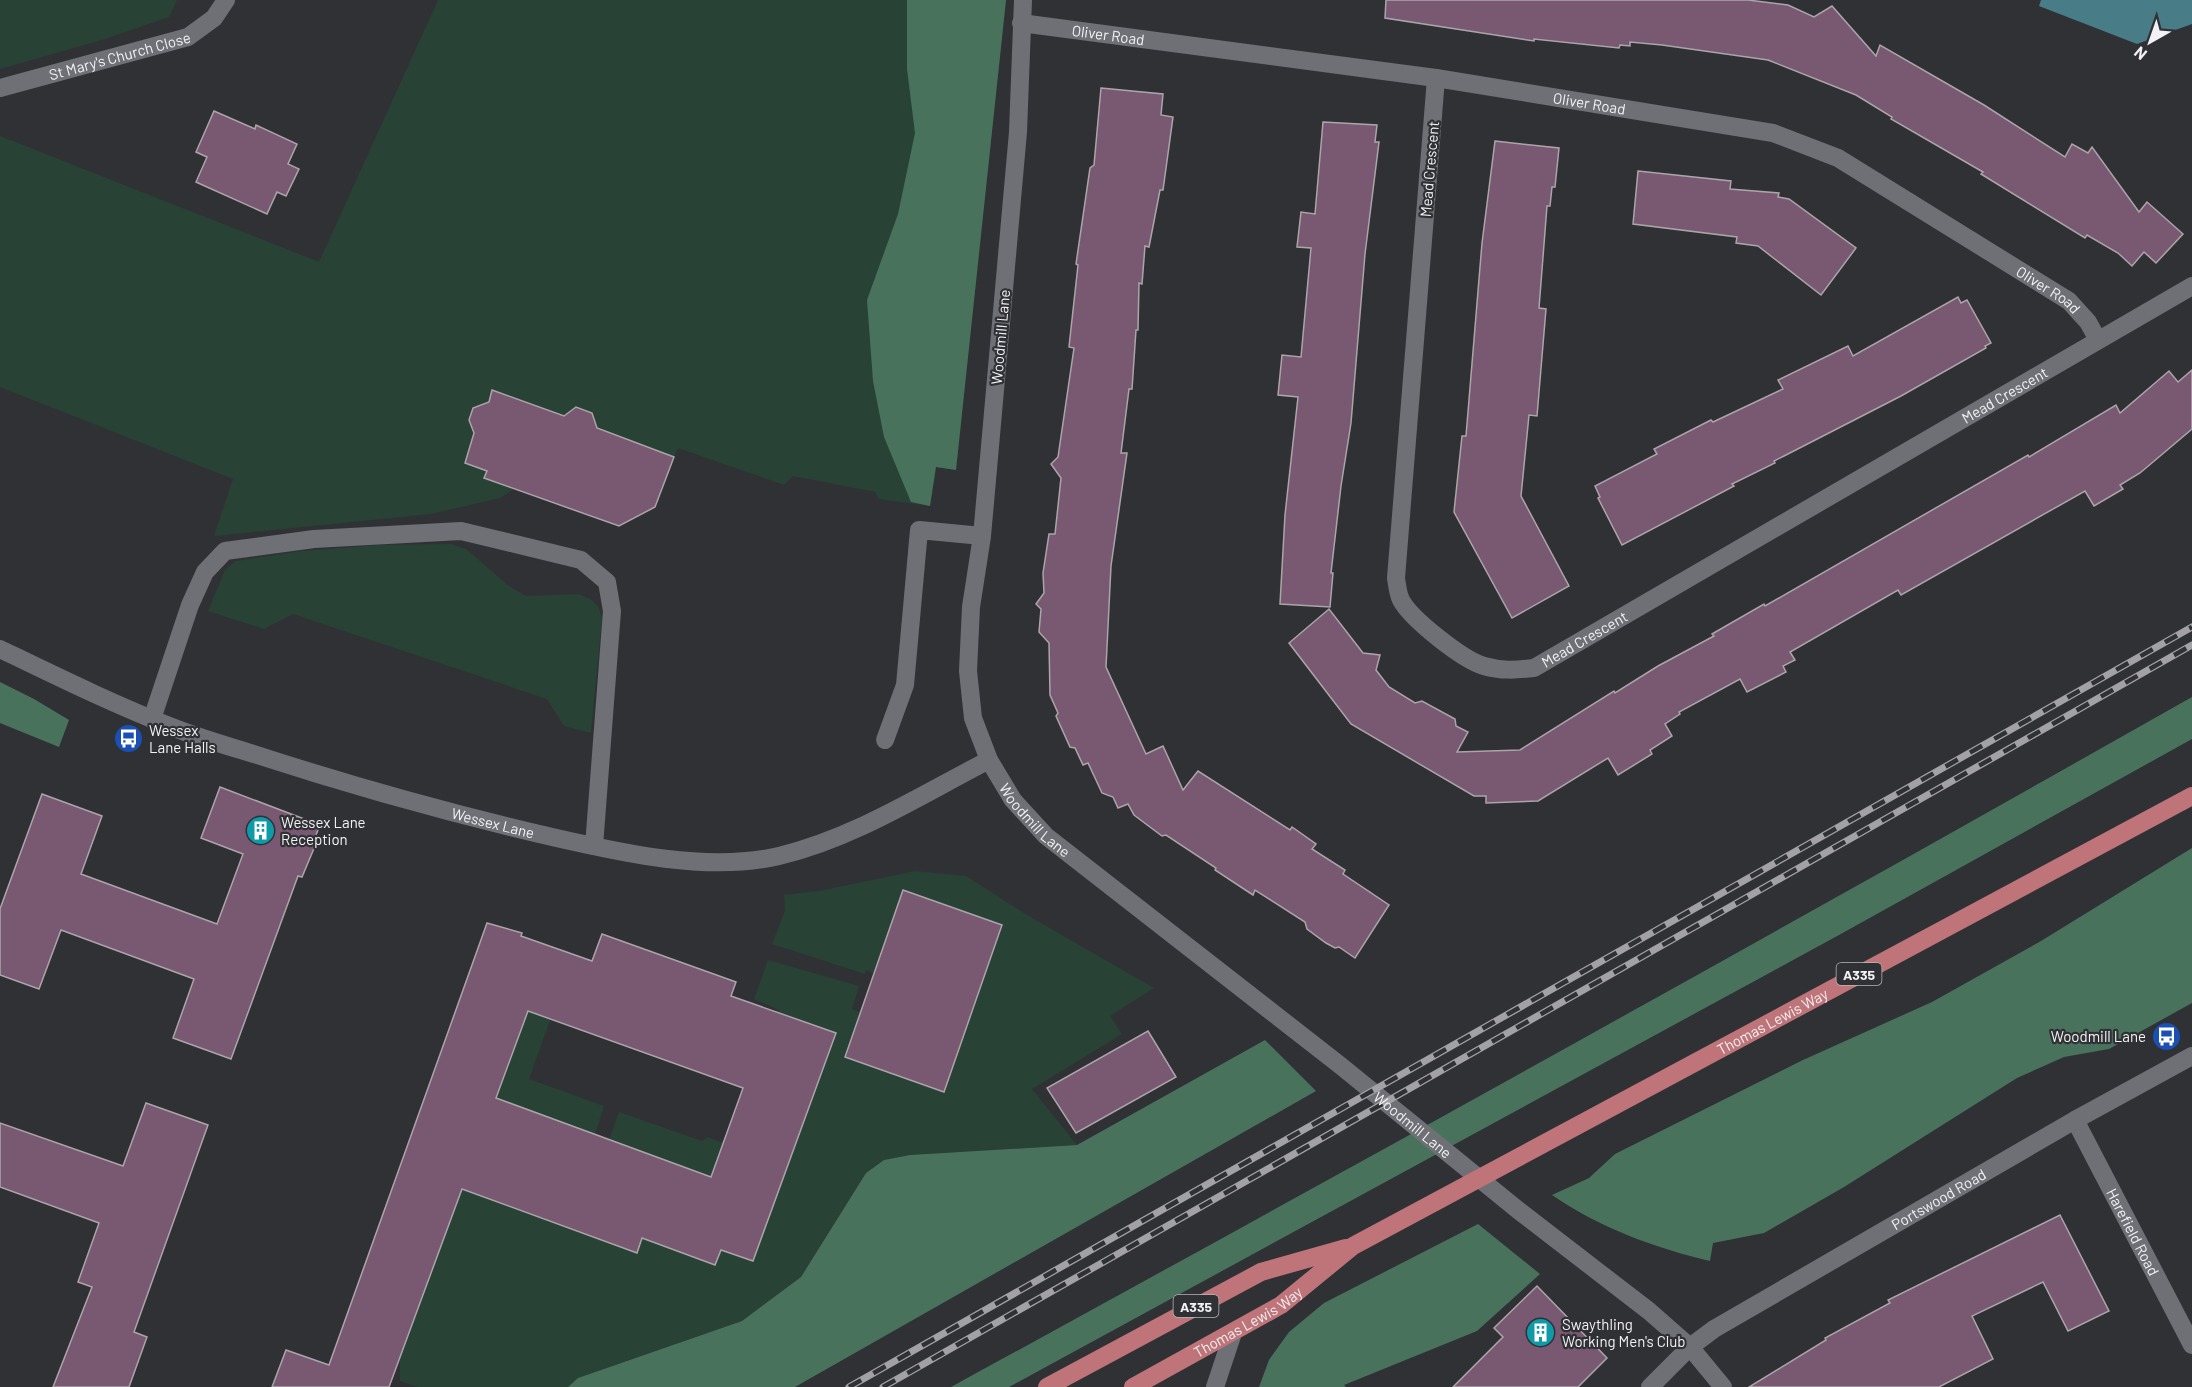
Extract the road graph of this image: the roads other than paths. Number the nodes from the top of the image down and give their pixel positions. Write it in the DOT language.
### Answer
graph roads {
  1 [pos="226,0"];
  2 [pos="1023,0"];
  3 [pos="1021,23"];
  4 [pos="1436,78"];
  5 [pos="0,88"];
  6 [pos="2192,286"];
  7 [pos="2098,340"];
  8 [pos="982,536"];
  9 [pos="0,650"];
  10 [pos="152,719"];
  11 [pos="885,740"];
  12 [pos="989,760"];
  13 [pos="2192,796"];
  14 [pos="594,846"];
  15 [pos="2192,1056"];
  16 [pos="2074,1120"];
  17 [pos="1353,1246"];
  18 [pos="1233,1333"];
  19 [pos="2192,1345"];
  20 [pos="1690,1347"];
  21 [pos="1047,1387"];
  22 [pos="1133,1387"];
  23 [pos="1215,1387"];
  24 [pos="1650,1387"];
  25 [pos="1723,1387"];
  1 -- 5 [label="street, St Mary's Church Close"];
  2 -- 3 [label="street, Woodmill Lane"];
  3 -- 4 [label="street, Oliver Road"];
  3 -- 8 [label="street, Woodmill Lane"];
  4 -- 7 [label="street, Oliver Road"];
  4 -- 7 [label="street, Mead Crescent"];
  6 -- 7 [label="street, Mead Crescent"];
  8 -- 11 [label="street"];
  8 -- 12 [label="street, Woodmill Lane"];
  9 -- 10 [label="street, Wessex Lane"];
  10 -- 14 [label="street, Wessex Lane"];
  10 -- 14 [label="street"];
  12 -- 14 [label="street, Wessex Lane"];
  12 -- 20 [label="street, Woodmill Lane"];
  13 -- 17 [label="main road, Thomas Lewis Way / A335"];
  15 -- 16 [label="street, Portswood Road"];
  16 -- 19 [label="street, Harefield Road"];
  16 -- 20 [label="street, Portswood Road"];
  17 -- 18 [label="main road, Thomas Lewis Way / A335"];
  17 -- 21 [label="main road, Thomas Lewis Way / A335"];
  18 -- 22 [label="main road, Thomas Lewis Way / A335"];
  18 -- 23 [label="street"];
  20 -- 24 [label="street, Portswood Road"];
  20 -- 25 [label="street, Woodmill Lane"];
}
